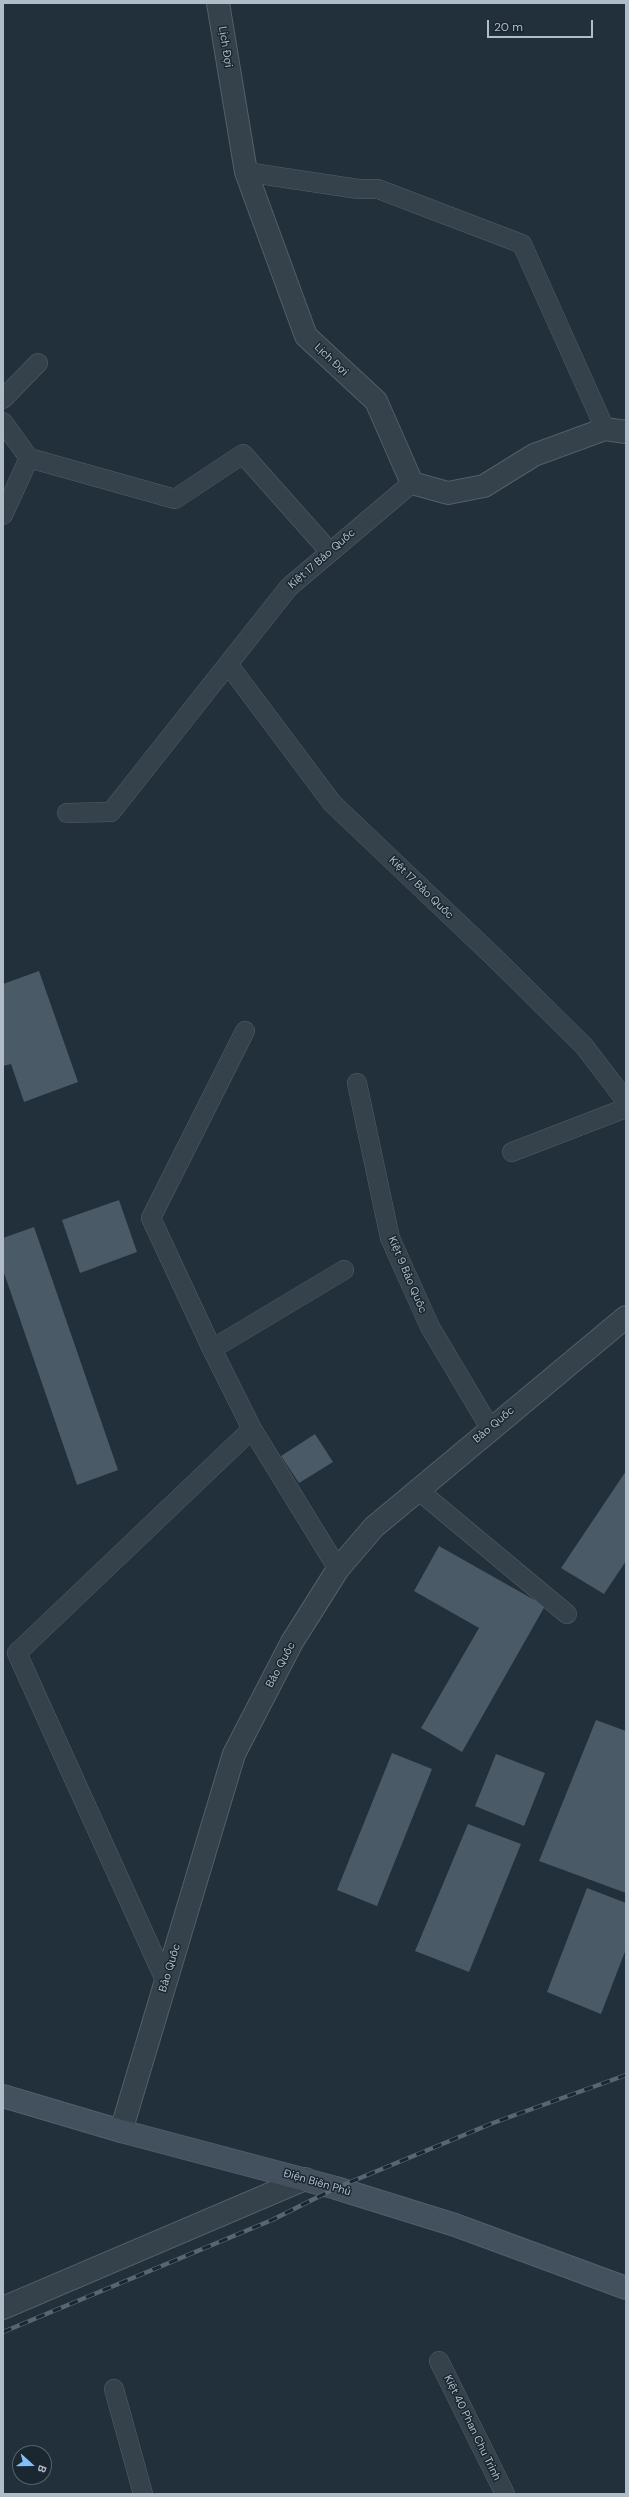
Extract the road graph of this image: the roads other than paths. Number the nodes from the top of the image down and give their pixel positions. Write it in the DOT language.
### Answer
graph roads {
  1 [pos="218,3"];
  2 [pos="246,172"];
  3 [pos="38,363"];
  4 [pos="3,399"];
  5 [pos="3,422"];
  6 [pos="616,430"];
  7 [pos="29,458"];
  8 [pos="412,483"];
  9 [pos="3,515"];
  10 [pos="330,552"];
  11 [pos="228,664"];
  12 [pos="67,813"];
  13 [pos="245,1031"];
  14 [pos="357,1083"];
  15 [pos="626,1101"];
  16 [pos="626,1108"];
  17 [pos="512,1152"];
  18 [pos="344,1270"];
  19 [pos="626,1317"];
  20 [pos="212,1349"];
  21 [pos="490,1428"];
  22 [pos="252,1429"];
  23 [pos="418,1490"];
  24 [pos="338,1568"];
  25 [pos="567,1614"];
  26 [pos="166,1982"];
  27 [pos="3,2096"];
  28 [pos="121,2132"];
  29 [pos="305,2179"];
  30 [pos="626,2288"];
  31 [pos="3,2308"];
  32 [pos="439,2361"];
  33 [pos="114,2389"];
  34 [pos="143,2494"];
  35 [pos="505,2494"];
  1 -- 2 [label="street, Lịch Đợi"];
  2 -- 6 [label="lane"];
  2 -- 8 [label="street, Lịch Đợi"];
  3 -- 4 [label="lane"];
  5 -- 7 [label="lane"];
  6 -- 8 [label="street"];
  7 -- 9 [label="lane"];
  7 -- 10 [label="lane"];
  8 -- 10 [label="lane, Kiệt 17 Bảo Quốc"];
  10 -- 11 [label="lane, Kiệt 17 Bảo Quốc"];
  11 -- 12 [label="lane, Kiệt 17 Bảo Quốc"];
  11 -- 15 [label="lane, Kiệt 17 Bảo Quốc"];
  13 -- 20 [label="lane"];
  14 -- 21 [label="lane, Kiệt 9 Bảo Quốc"];
  16 -- 17 [label="lane"];
  18 -- 20 [label="lane"];
  19 -- 21 [label="street, Bảo Quốc"];
  20 -- 22 [label="lane"];
  21 -- 23 [label="street, Bảo Quốc"];
  22 -- 24 [label="lane"];
  22 -- 26 [label="lane"];
  23 -- 24 [label="street, Bảo Quốc"];
  23 -- 25 [label="lane"];
  24 -- 26 [label="street, Bảo Quốc"];
  26 -- 28 [label="street, Bảo Quốc"];
  27 -- 28 [label="main road, Điện Biên Phủ"];
  28 -- 29 [label="main road, Điện Biên Phủ"];
  29 -- 30 [label="main road, Điện Biên Phủ"];
  29 -- 31 [label="street"];
  32 -- 35 [label="lane, Kiệt 40 Phan Chu Trinh"];
  33 -- 34 [label="lane"];
}
